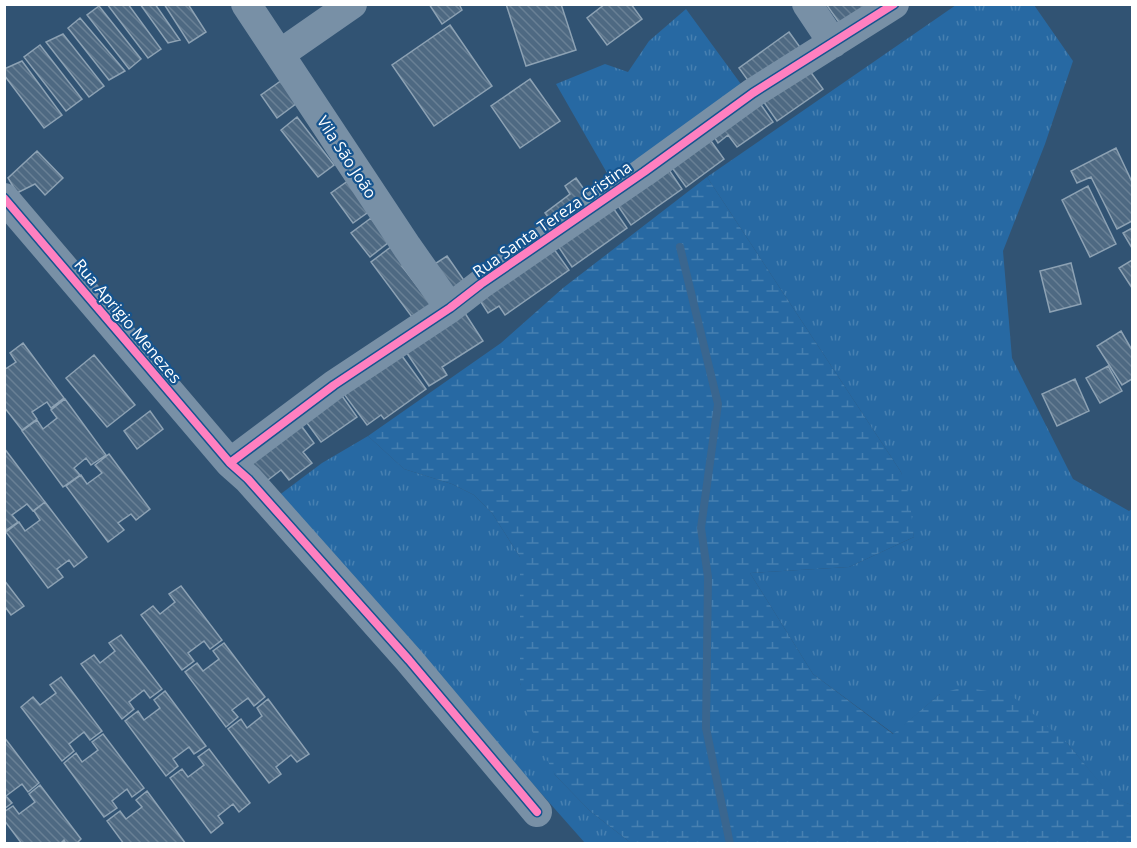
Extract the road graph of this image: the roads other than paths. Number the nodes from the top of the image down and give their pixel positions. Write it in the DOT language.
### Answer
graph roads {
  1 [pos="246,4"];
  2 [pos="352,4"];
  3 [pos="807,4"];
  4 [pos="894,4"];
  5 [pos="833,43"];
  6 [pos="280,54"];
  7 [pos="4,198"];
  8 [pos="450,308"];
  9 [pos="230,463"];
  10 [pos="537,812"];
  1 -- 6 [label="street, Vila São João"];
  2 -- 6 [label="street"];
  3 -- 5 [label="street"];
  4 -- 5 [label="street, Rua Santa Tereza Cristina"];
  5 -- 8 [label="street, Rua Santa Tereza Cristina"];
  6 -- 8 [label="street, Vila São João"];
  7 -- 9 [label="street, Rua Aprigio Menezes"];
  8 -- 9 [label="street, Rua Santa Tereza Cristina"];
  9 -- 10 [label="street, Rua Aprigio Menezes"];
}
